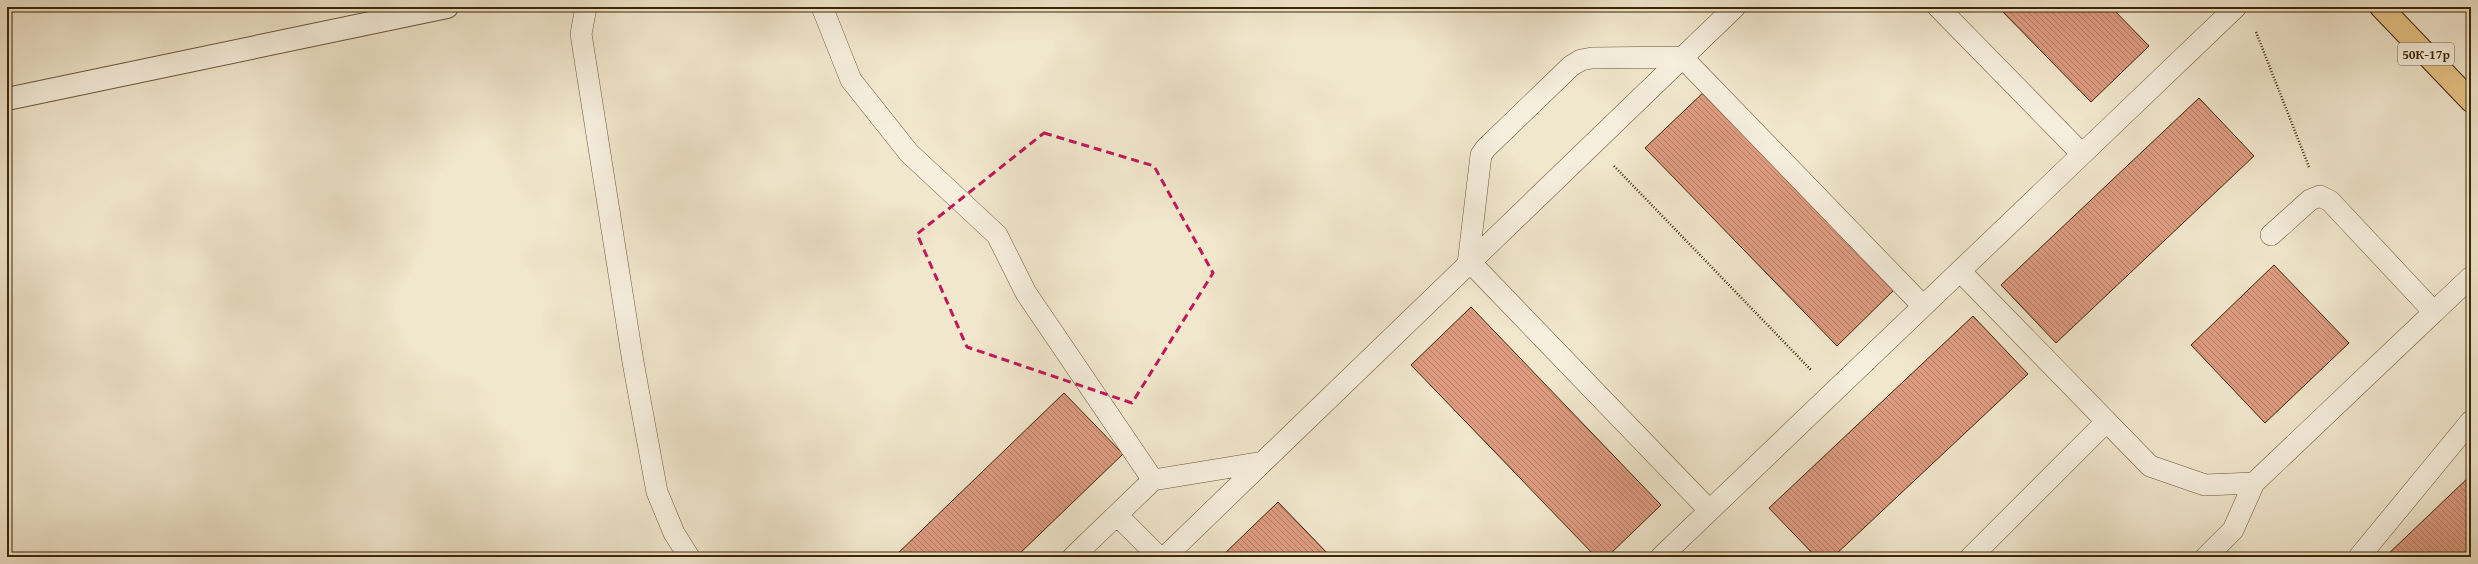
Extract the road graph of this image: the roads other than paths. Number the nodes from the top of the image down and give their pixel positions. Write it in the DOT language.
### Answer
graph roads {
  1 [pos="447,7"];
  2 [pos="586,7"];
  3 [pos="822,7"];
  4 [pos="1735,7"];
  5 [pos="1938,7"];
  6 [pos="2236,7"];
  7 [pos="2381,7"];
  8 [pos="1682,57"];
  9 [pos="7,99"];
  10 [pos="2471,101"];
  11 [pos="2082,154"];
  12 [pos="2271,236"];
  13 [pos="1469,263"];
  14 [pos="1960,270"];
  15 [pos="2471,277"];
  16 [pos="1923,306"];
  17 [pos="2434,312"];
  18 [pos="2471,421"];
  19 [pos="2106,422"];
  20 [pos="1263,462"];
  21 [pos="1153,480"];
  22 [pos="2254,483"];
  23 [pos="1709,510"];
  24 [pos="1117,515"];
  25 [pos="689,557"];
  26 [pos="1073,557"];
  27 [pos="1159,557"];
  28 [pos="1165,557"];
  29 [pos="1660,557"];
  30 [pos="1971,557"];
  31 [pos="2206,557"];
  32 [pos="2359,557"];
  1 -- 9 [label="street"];
  2 -- 25 [label="lane"];
  3 -- 21 [label="lane"];
  4 -- 8 [label="lane"];
  5 -- 11 [label="lane"];
  6 -- 11 [label="lane"];
  7 -- 10 [label="main road, 50К-17р"];
  8 -- 13 [label="lane"];
  8 -- 13 [label="lane"];
  8 -- 16 [label="lane"];
  11 -- 14 [label="lane"];
  12 -- 17 [label="lane"];
  13 -- 20 [label="lane"];
  13 -- 23 [label="lane"];
  14 -- 16 [label="lane"];
  14 -- 19 [label="lane"];
  15 -- 17 [label="lane"];
  16 -- 23 [label="lane"];
  17 -- 22 [label="lane"];
  18 -- 32 [label="lane"];
  19 -- 22 [label="lane"];
  19 -- 30 [label="lane"];
  20 -- 21 [label="lane"];
  20 -- 28 [label="lane"];
  21 -- 24 [label="lane"];
  22 -- 31 [label="lane"];
  23 -- 29 [label="lane"];
  24 -- 26 [label="lane"];
  24 -- 27 [label="lane"];
}
